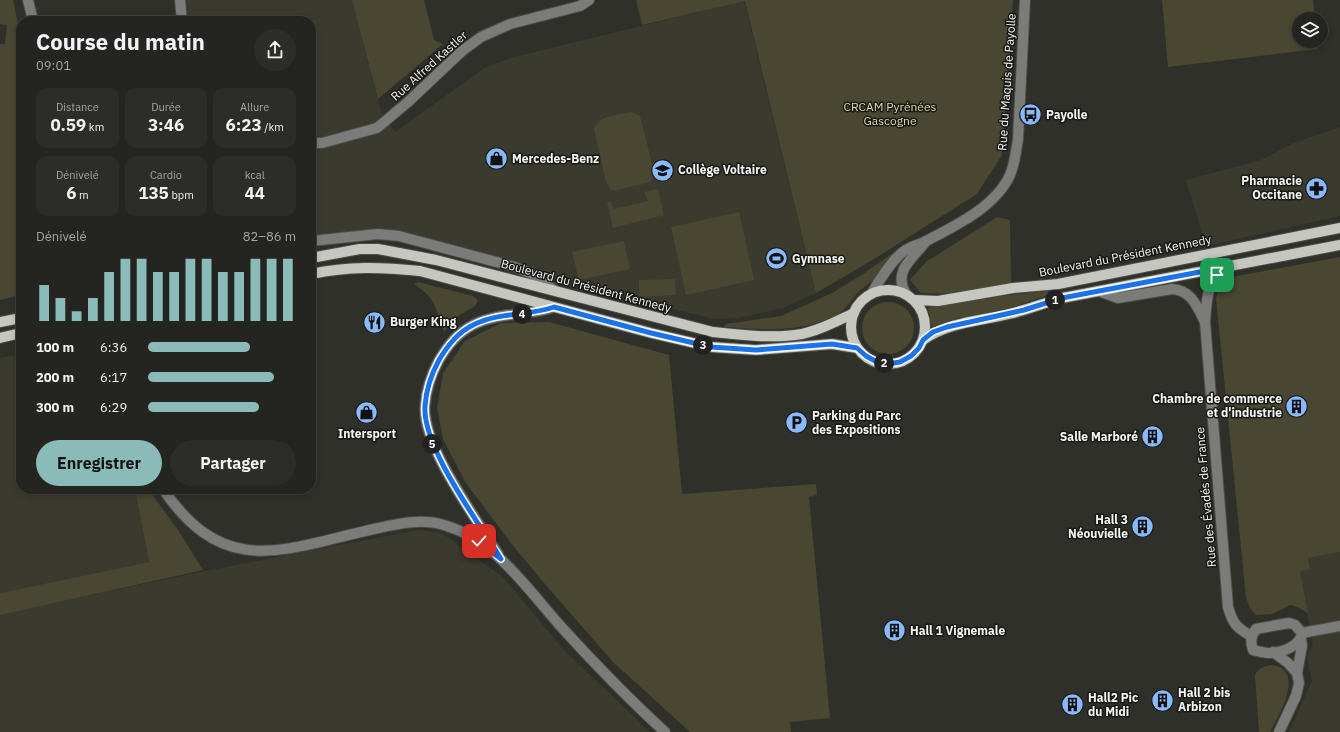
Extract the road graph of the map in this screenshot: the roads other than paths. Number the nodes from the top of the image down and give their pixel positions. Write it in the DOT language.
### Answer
graph roads {
  1 [pos="28,0"];
  2 [pos="180,0"];
  3 [pos="589,0"];
  4 [pos="1025,0"];
  5 [pos="32,16"];
  6 [pos="182,16"];
  7 [pos="316,143"];
  8 [pos="1340,228"];
  9 [pos="316,241"];
  10 [pos="926,241"];
  11 [pos="1340,245"];
  12 [pos="316,257"];
  13 [pos="1226,267"];
  14 [pos="316,273"];
  15 [pos="554,290"];
  16 [pos="1099,291"];
  17 [pos="872,293"];
  18 [pos="906,294"];
  19 [pos="914,300"];
  20 [pos="554,307"];
  21 [pos="854,313"];
  22 [pos="16,319"];
  23 [pos="0,322"];
  24 [pos="1205,322"];
  25 [pos="16,334"];
  26 [pos="0,338"];
  27 [pos="923,340"];
  28 [pos="857,348"];
  29 [pos="167,494"];
  30 [pos="501,559"];
  31 [pos="1340,626"];
  32 [pos="1251,636"];
  33 [pos="1302,636"];
  34 [pos="1273,652"];
  35 [pos="1297,673"];
  36 [pos="665,732"];
  37 [pos="1279,732"];
  1 -- 5 [label="street"];
  2 -- 6 [label="street"];
  3 -- 7 [label="street, Rue Alfred Kastler"];
  4 -- 10 [label="street, Rue du Maquis de Payolle"];
  8 -- 19 [label="main road, Boulevard du Président Kennedy"];
  9 -- 15 [label="street"];
  10 -- 17 [label="street, Rue du Maquis de Payolle"];
  10 -- 18 [label="street, Rue du Maquis de Payolle"];
  11 -- 13 [label="main road"];
  12 -- 15 [label="main road, Boulevard du Président Kennedy"];
  13 -- 16 [label="main road"];
  13 -- 24 [label="street, Rue des Évadés de France"];
  14 -- 20 [label="main road"];
  15 -- 21 [label="main road, Boulevard du Président Kennedy"];
  16 -- 24 [label="street, Rue des Évadés de France"];
  16 -- 27 [label="main road"];
  17 -- 18 [label="main road"];
  17 -- 21 [label="main road"];
  18 -- 19 [label="main road"];
  19 -- 27 [label="main road"];
  20 -- 28 [label="main road"];
  20 -- 30 [label="street"];
  21 -- 28 [label="main road"];
  22 -- 23 [label="main road"];
  24 -- 32 [label="street, Rue des Évadés de France"];
  25 -- 26 [label="main road"];
  27 -- 28 [label="main road"];
  29 -- 30 [label="street"];
  30 -- 36 [label="street"];
  31 -- 33 [label="street"];
  32 -- 33 [label="street"];
  32 -- 34 [label="street"];
  33 -- 34 [label="street"];
  33 -- 35 [label="street"];
  34 -- 35 [label="street"];
  35 -- 37 [label="street"];
}
